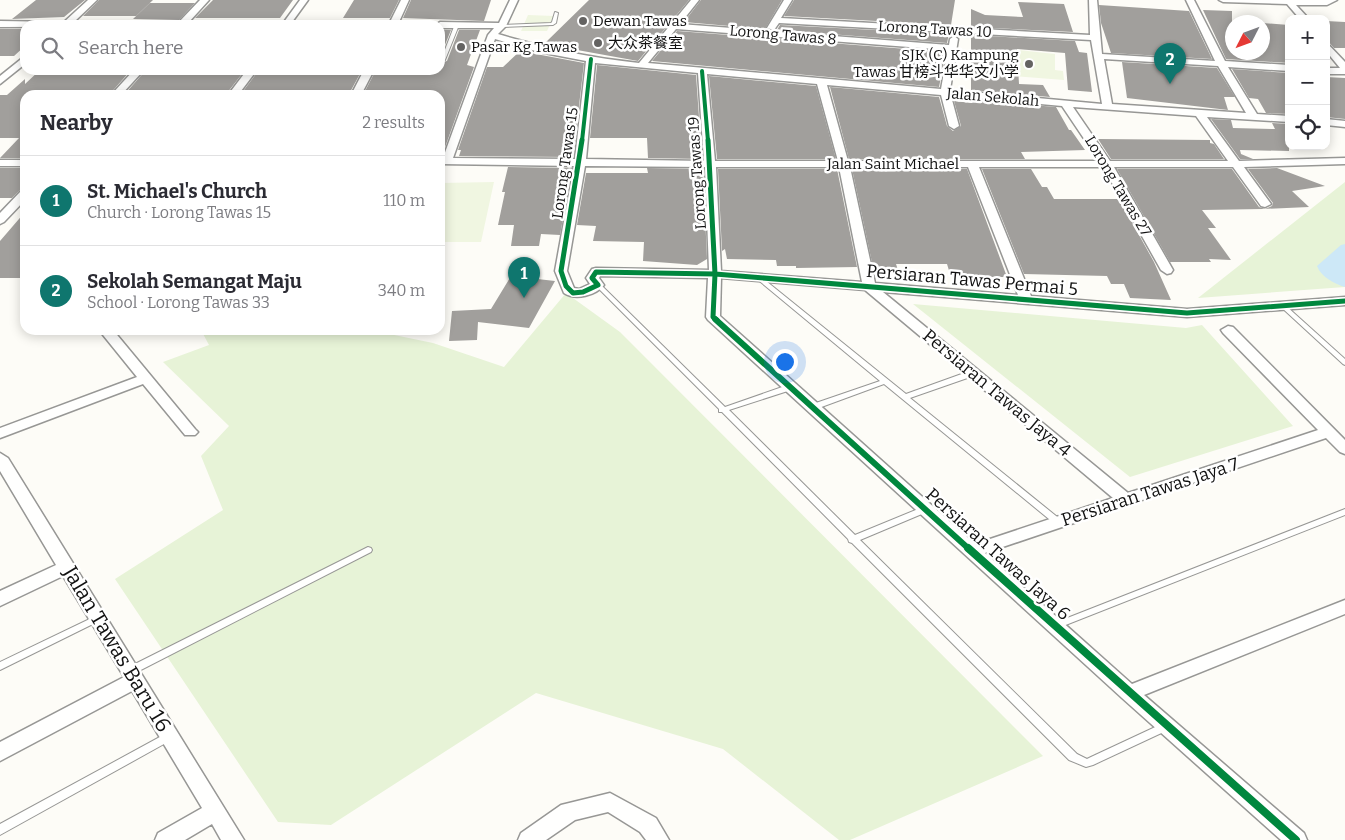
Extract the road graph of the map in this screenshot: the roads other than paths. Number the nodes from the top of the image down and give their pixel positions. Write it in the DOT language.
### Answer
graph roads {
  1 [pos="93,0"];
  2 [pos="205,0"];
  3 [pos="304,0"];
  4 [pos="405,0"];
  5 [pos="514,0"];
  6 [pos="695,0"];
  7 [pos="788,0"];
  8 [pos="1093,0"];
  9 [pos="1190,0"];
  10 [pos="1223,0"];
  11 [pos="1241,0"];
  12 [pos="1288,1"];
  13 [pos="1333,1"];
  14 [pos="556,13"];
  15 [pos="1301,15"];
  16 [pos="70,20"];
  17 [pos="186,20"];
  18 [pos="289,20"];
  19 [pos="395,20"];
  20 [pos="776,20"];
  21 [pos="0,24"];
  22 [pos="20,24"];
  23 [pos="445,25"];
  24 [pos="457,25"];
  25 [pos="502,26"];
  26 [pos="673,26"];
  27 [pos="955,31"];
  28 [pos="768,34"];
  29 [pos="492,35"];
  30 [pos="1095,38"];
  31 [pos="952,48"];
  32 [pos="1330,50"];
  33 [pos="445,55"];
  34 [pos="1098,56"];
  35 [pos="592,59"];
  36 [pos="20,63"];
  37 [pos="1221,63"];
  38 [pos="641,66"];
  39 [pos="1285,68"];
  40 [pos="1345,69"];
  41 [pos="702,71"];
  42 [pos="1330,71"];
  43 [pos="134,75"];
  44 [pos="248,75"];
  45 [pos="366,75"];
  46 [pos="0,80"];
  47 [pos="821,82"];
  48 [pos="121,90"];
  49 [pos="237,90"];
  50 [pos="359,90"];
  51 [pos="945,93"];
  52 [pos="1065,103"];
  53 [pos="1108,107"];
  54 [pos="1199,113"];
  55 [pos="1253,116"];
  56 [pos="1285,118"];
  57 [pos="1330,122"];
  58 [pos="1345,124"];
  59 [pos="954,126"];
  60 [pos="445,158"];
  61 [pos="445,161"];
  62 [pos="580,161"];
  63 [pos="1345,161"];
  64 [pos="0,163"];
  65 [pos="20,163"];
  66 [pos="710,164"];
  67 [pos="844,164"];
  68 [pos="972,164"];
  69 [pos="1107,164"];
  70 [pos="1237,164"];
  71 [pos="20,198"];
  72 [pos="1265,204"];
  73 [pos="0,220"];
  74 [pos="1167,270"];
  75 [pos="715,274"];
  76 [pos="759,278"];
  77 [pos="597,279"];
  78 [pos="869,287"];
  79 [pos="1026,300"];
  80 [pos="1345,301"];
  81 [pos="1283,306"];
  82 [pos="1228,330"];
  83 [pos="110,335"];
  84 [pos="1345,362"];
  85 [pos="973,373"];
  86 [pos="146,378"];
  87 [pos="886,381"];
  88 [pos="790,387"];
  89 [pos="905,397"];
  90 [pos="813,408"];
  91 [pos="722,410"];
  92 [pos="190,432"];
  93 [pos="1329,432"];
  94 [pos="0,433"];
  95 [pos="1345,449"];
  96 [pos="0,458"];
  97 [pos="1126,500"];
  98 [pos="926,509"];
  99 [pos="1345,512"];
  100 [pos="1058,522"];
  101 [pos="852,540"];
  102 [pos="368,550"];
  103 [pos="972,551"];
  104 [pos="67,568"];
  105 [pos="0,599"];
  106 [pos="1345,607"];
  107 [pos="98,618"];
  108 [pos="1055,626"];
  109 [pos="0,666"];
  110 [pos="133,676"];
  111 [pos="1129,693"];
  112 [pos="1166,726"];
  113 [pos="170,736"];
  114 [pos="0,752"];
  115 [pos="215,810"];
  116 [pos="0,830"];
  117 [pos="166,840"];
  118 [pos="233,840"];
  119 [pos="530,840"];
  120 [pos="658,840"];
  121 [pos="1296,840"];
  1 -- 16 [label="street"];
  2 -- 17 [label="street"];
  3 -- 18 [label="street"];
  4 -- 19 [label="street"];
  5 -- 25 [label="street"];
  6 -- 26 [label="street"];
  7 -- 20 [label="street"];
  8 -- 30 [label="street"];
  9 -- 37 [label="street"];
  10 -- 11 [label="street"];
  11 -- 12 [label="street"];
  12 -- 13 [label="street"];
  12 -- 15 [label="street"];
  14 -- 25 [label="lane"];
  20 -- 27 [label="street, Lorong Tawas 10"];
  20 -- 28 [label="street"];
  21 -- 22 [label="street"];
  23 -- 24 [label="street"];
  24 -- 25 [label="street"];
  24 -- 33 [label="lane"];
  25 -- 29 [label="street"];
  26 -- 28 [label="street, Lorong Tawas 8"];
  26 -- 38 [label="street"];
  27 -- 30 [label="street, Lorong Tawas 10"];
  27 -- 31 [label="street"];
  28 -- 31 [label="street, Lorong Tawas 8"];
  29 -- 35 [label="street, Jalan Sekolah"];
  29 -- 60 [label="street"];
  30 -- 34 [label="street"];
  31 -- 51 [label="street"];
  32 -- 40 [label="street"];
  34 -- 37 [label="street"];
  34 -- 53 [label="street"];
  35 -- 38 [label="street, Jalan Sekolah"];
  35 -- 62 [label="street, Lorong Tawas 15"];
  36 -- 46 [label="street"];
  37 -- 39 [label="street"];
  37 -- 55 [label="street"];
  38 -- 41 [label="street, Jalan Sekolah"];
  40 -- 42 [label="street"];
  41 -- 47 [label="street, Jalan Sekolah"];
  41 -- 66 [label="street, Lorong Tawas 19"];
  43 -- 48 [label="street"];
  44 -- 49 [label="street"];
  45 -- 50 [label="street"];
  47 -- 51 [label="street, Jalan Sekolah"];
  47 -- 67 [label="street"];
  51 -- 52 [label="street, Jalan Sekolah"];
  51 -- 59 [label="street"];
  52 -- 53 [label="street, Jalan Sekolah"];
  52 -- 69 [label="street, Lorong Tawas 27"];
  53 -- 54 [label="street, Jalan Sekolah"];
  54 -- 55 [label="street, Jalan Sekolah"];
  54 -- 70 [label="street"];
  55 -- 56 [label="street, Jalan Sekolah"];
  57 -- 58 [label="street"];
  61 -- 62 [label="street, Jalan Saint Michael"];
  62 -- 66 [label="street, Jalan Saint Michael"];
  62 -- 77 [label="street, Lorong Tawas 15"];
  63 -- 70 [label="street, Jalan Saint Michael"];
  64 -- 65 [label="street"];
  66 -- 67 [label="street, Jalan Saint Michael"];
  66 -- 75 [label="street, Lorong Tawas 19"];
  67 -- 68 [label="street, Jalan Saint Michael"];
  67 -- 78 [label="street"];
  68 -- 69 [label="street, Jalan Saint Michael"];
  68 -- 79 [label="street"];
  69 -- 70 [label="street, Jalan Saint Michael"];
  69 -- 74 [label="street, Lorong Tawas 27"];
  70 -- 72 [label="street"];
  71 -- 73 [label="street"];
  75 -- 76 [label="street, Persiaran Tawas Permai 5"];
  75 -- 77 [label="street, Persiaran Tawas Permai 5"];
  75 -- 88 [label="street, Persiaran Tawas Jaya 6"];
  76 -- 78 [label="street, Persiaran Tawas Permai 5"];
  76 -- 87 [label="lane"];
  77 -- 91 [label="lane"];
  78 -- 79 [label="street, Persiaran Tawas Permai 5"];
  78 -- 85 [label="street, Persiaran Tawas Jaya 4"];
  79 -- 81 [label="street, Persiaran Tawas Permai 5"];
  80 -- 81 [label="street, Persiaran Tawas Permai 5"];
  81 -- 84 [label="lane"];
  82 -- 93 [label="street"];
  83 -- 86 [label="street"];
  85 -- 89 [label="lane"];
  85 -- 97 [label="street, Persiaran Tawas Jaya 4"];
  86 -- 92 [label="street"];
  86 -- 94 [label="street"];
  87 -- 89 [label="lane"];
  87 -- 90 [label="lane"];
  88 -- 90 [label="street, Persiaran Tawas Jaya 6"];
  88 -- 91 [label="lane"];
  89 -- 100 [label="lane"];
  90 -- 98 [label="street, Persiaran Tawas Jaya 6"];
  91 -- 101 [label="lane"];
  93 -- 95 [label="street"];
  93 -- 97 [label="street, Persiaran Tawas Jaya 7"];
  96 -- 104 [label="street, Jalan Tawas Baru 16"];
  97 -- 100 [label="street, Persiaran Tawas Jaya 7"];
  98 -- 101 [label="lane"];
  98 -- 103 [label="street, Persiaran Tawas Jaya 6"];
  99 -- 108 [label="lane"];
  100 -- 103 [label="street, Persiaran Tawas Jaya 7"];
  101 -- 112 [label="lane"];
  102 -- 110 [label="lane"];
  103 -- 108 [label="street, Persiaran Tawas Jaya 6"];
  104 -- 105 [label="street"];
  104 -- 107 [label="street, Jalan Tawas Baru 16"];
  106 -- 111 [label="street"];
  107 -- 109 [label="lane"];
  107 -- 110 [label="street, Jalan Tawas Baru 16"];
  108 -- 111 [label="street, Persiaran Tawas Jaya 6"];
  110 -- 113 [label="street, Jalan Tawas Baru 16"];
  110 -- 114 [label="street"];
  111 -- 112 [label="street, Persiaran Tawas Jaya 6"];
  112 -- 121 [label="street, Persiaran Tawas Jaya 6"];
  113 -- 115 [label="street, Jalan Tawas Baru 16"];
  113 -- 116 [label="lane"];
  115 -- 117 [label="street"];
  115 -- 118 [label="street, Jalan Tawas Baru 16"];
  119 -- 120 [label="street"];
}
